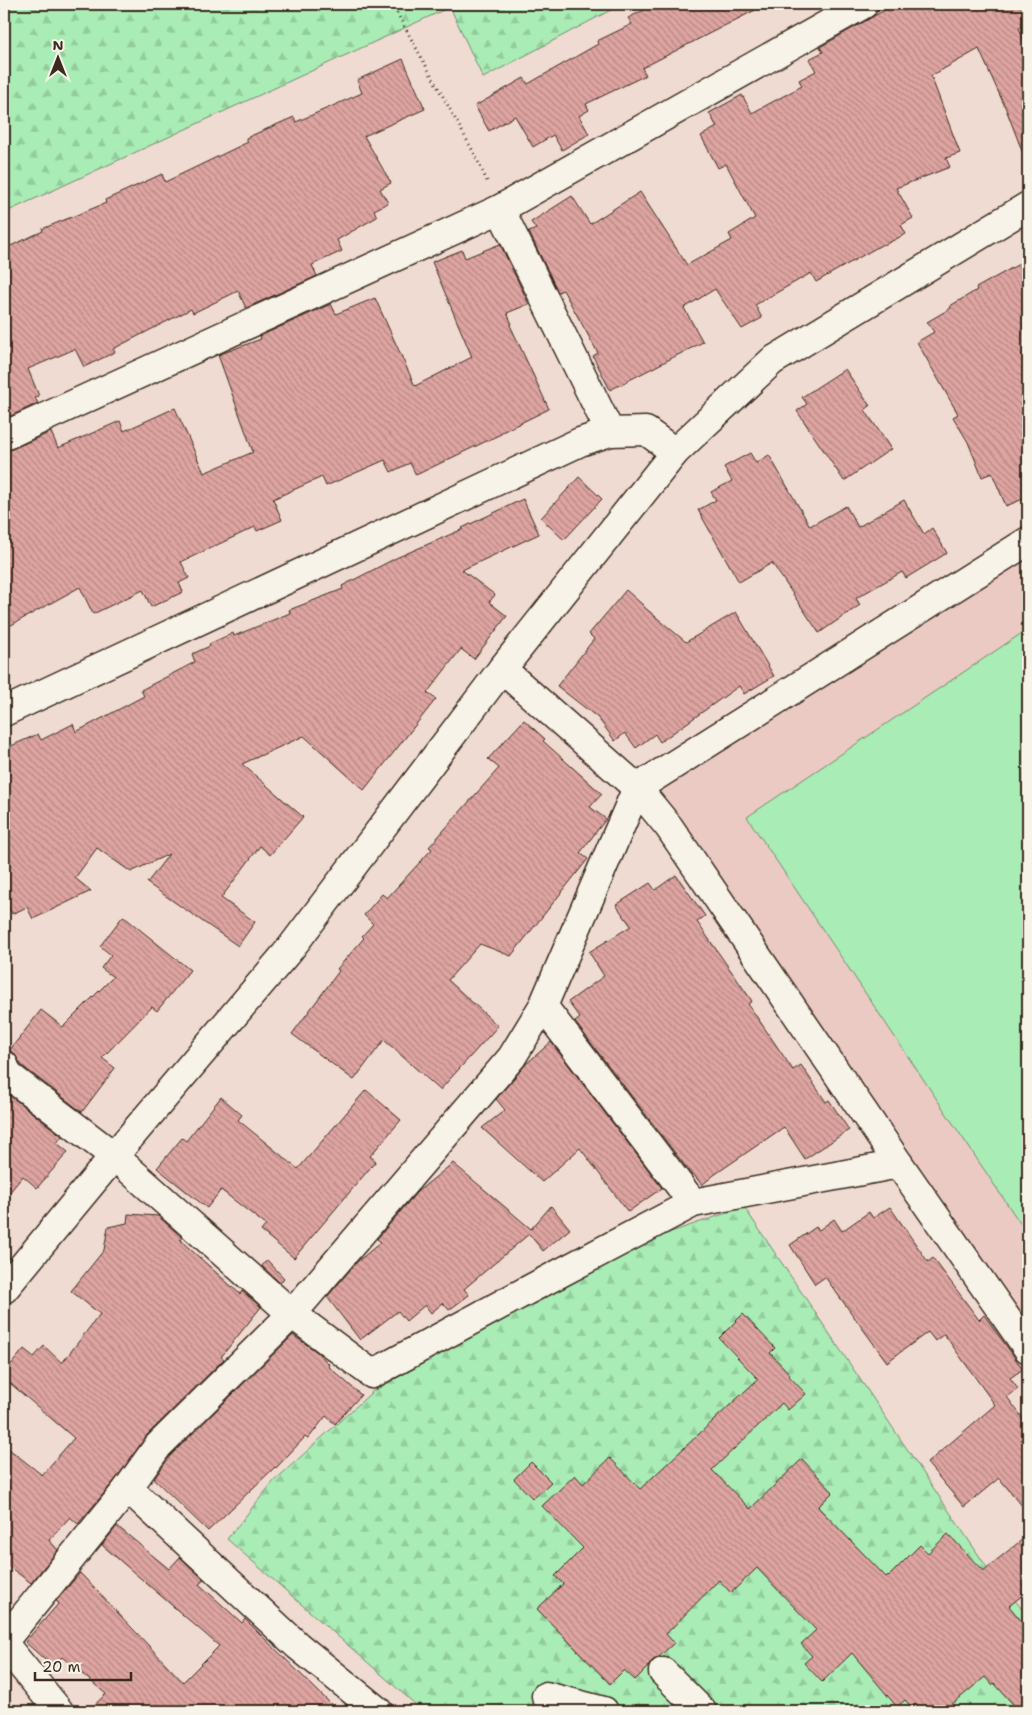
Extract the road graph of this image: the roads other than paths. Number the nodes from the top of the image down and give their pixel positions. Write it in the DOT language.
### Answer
graph roads {
  1 [pos="864,4"];
  2 [pos="1028,206"];
  3 [pos="500,209"];
  4 [pos="610,432"];
  5 [pos="4,436"];
  6 [pos="675,452"];
  7 [pos="1028,542"];
  8 [pos="502,669"];
  9 [pos="4,712"];
  10 [pos="637,788"];
  11 [pos="543,1006"];
  12 [pos="4,1065"];
  13 [pos="114,1156"];
  14 [pos="900,1164"];
  15 [pos="693,1203"];
  16 [pos="4,1289"];
  17 [pos="292,1314"];
  18 [pos="1028,1349"];
  19 [pos="128,1488"];
  20 [pos="4,1643"];
  21 [pos="663,1672"];
  22 [pos="546,1696"];
  23 [pos="59,1711"];
  24 [pos="378,1711"];
  25 [pos="604,1711"];
  26 [pos="702,1711"];
  1 -- 3 [label="street"];
  2 -- 6 [label="street"];
  3 -- 4 [label="street"];
  3 -- 5 [label="street"];
  4 -- 6 [label="street"];
  4 -- 9 [label="street"];
  6 -- 8 [label="street"];
  7 -- 10 [label="street"];
  8 -- 10 [label="street"];
  8 -- 13 [label="street"];
  10 -- 11 [label="street"];
  10 -- 14 [label="street"];
  11 -- 15 [label="street"];
  11 -- 17 [label="street"];
  12 -- 13 [label="street"];
  13 -- 16 [label="street"];
  13 -- 17 [label="street"];
  14 -- 15 [label="street"];
  14 -- 18 [label="street"];
  15 -- 17 [label="street"];
  17 -- 19 [label="street"];
  19 -- 20 [label="street"];
  19 -- 24 [label="street"];
  20 -- 23 [label="street"];
  21 -- 26 [label="street"];
  22 -- 25 [label="street"];
}
